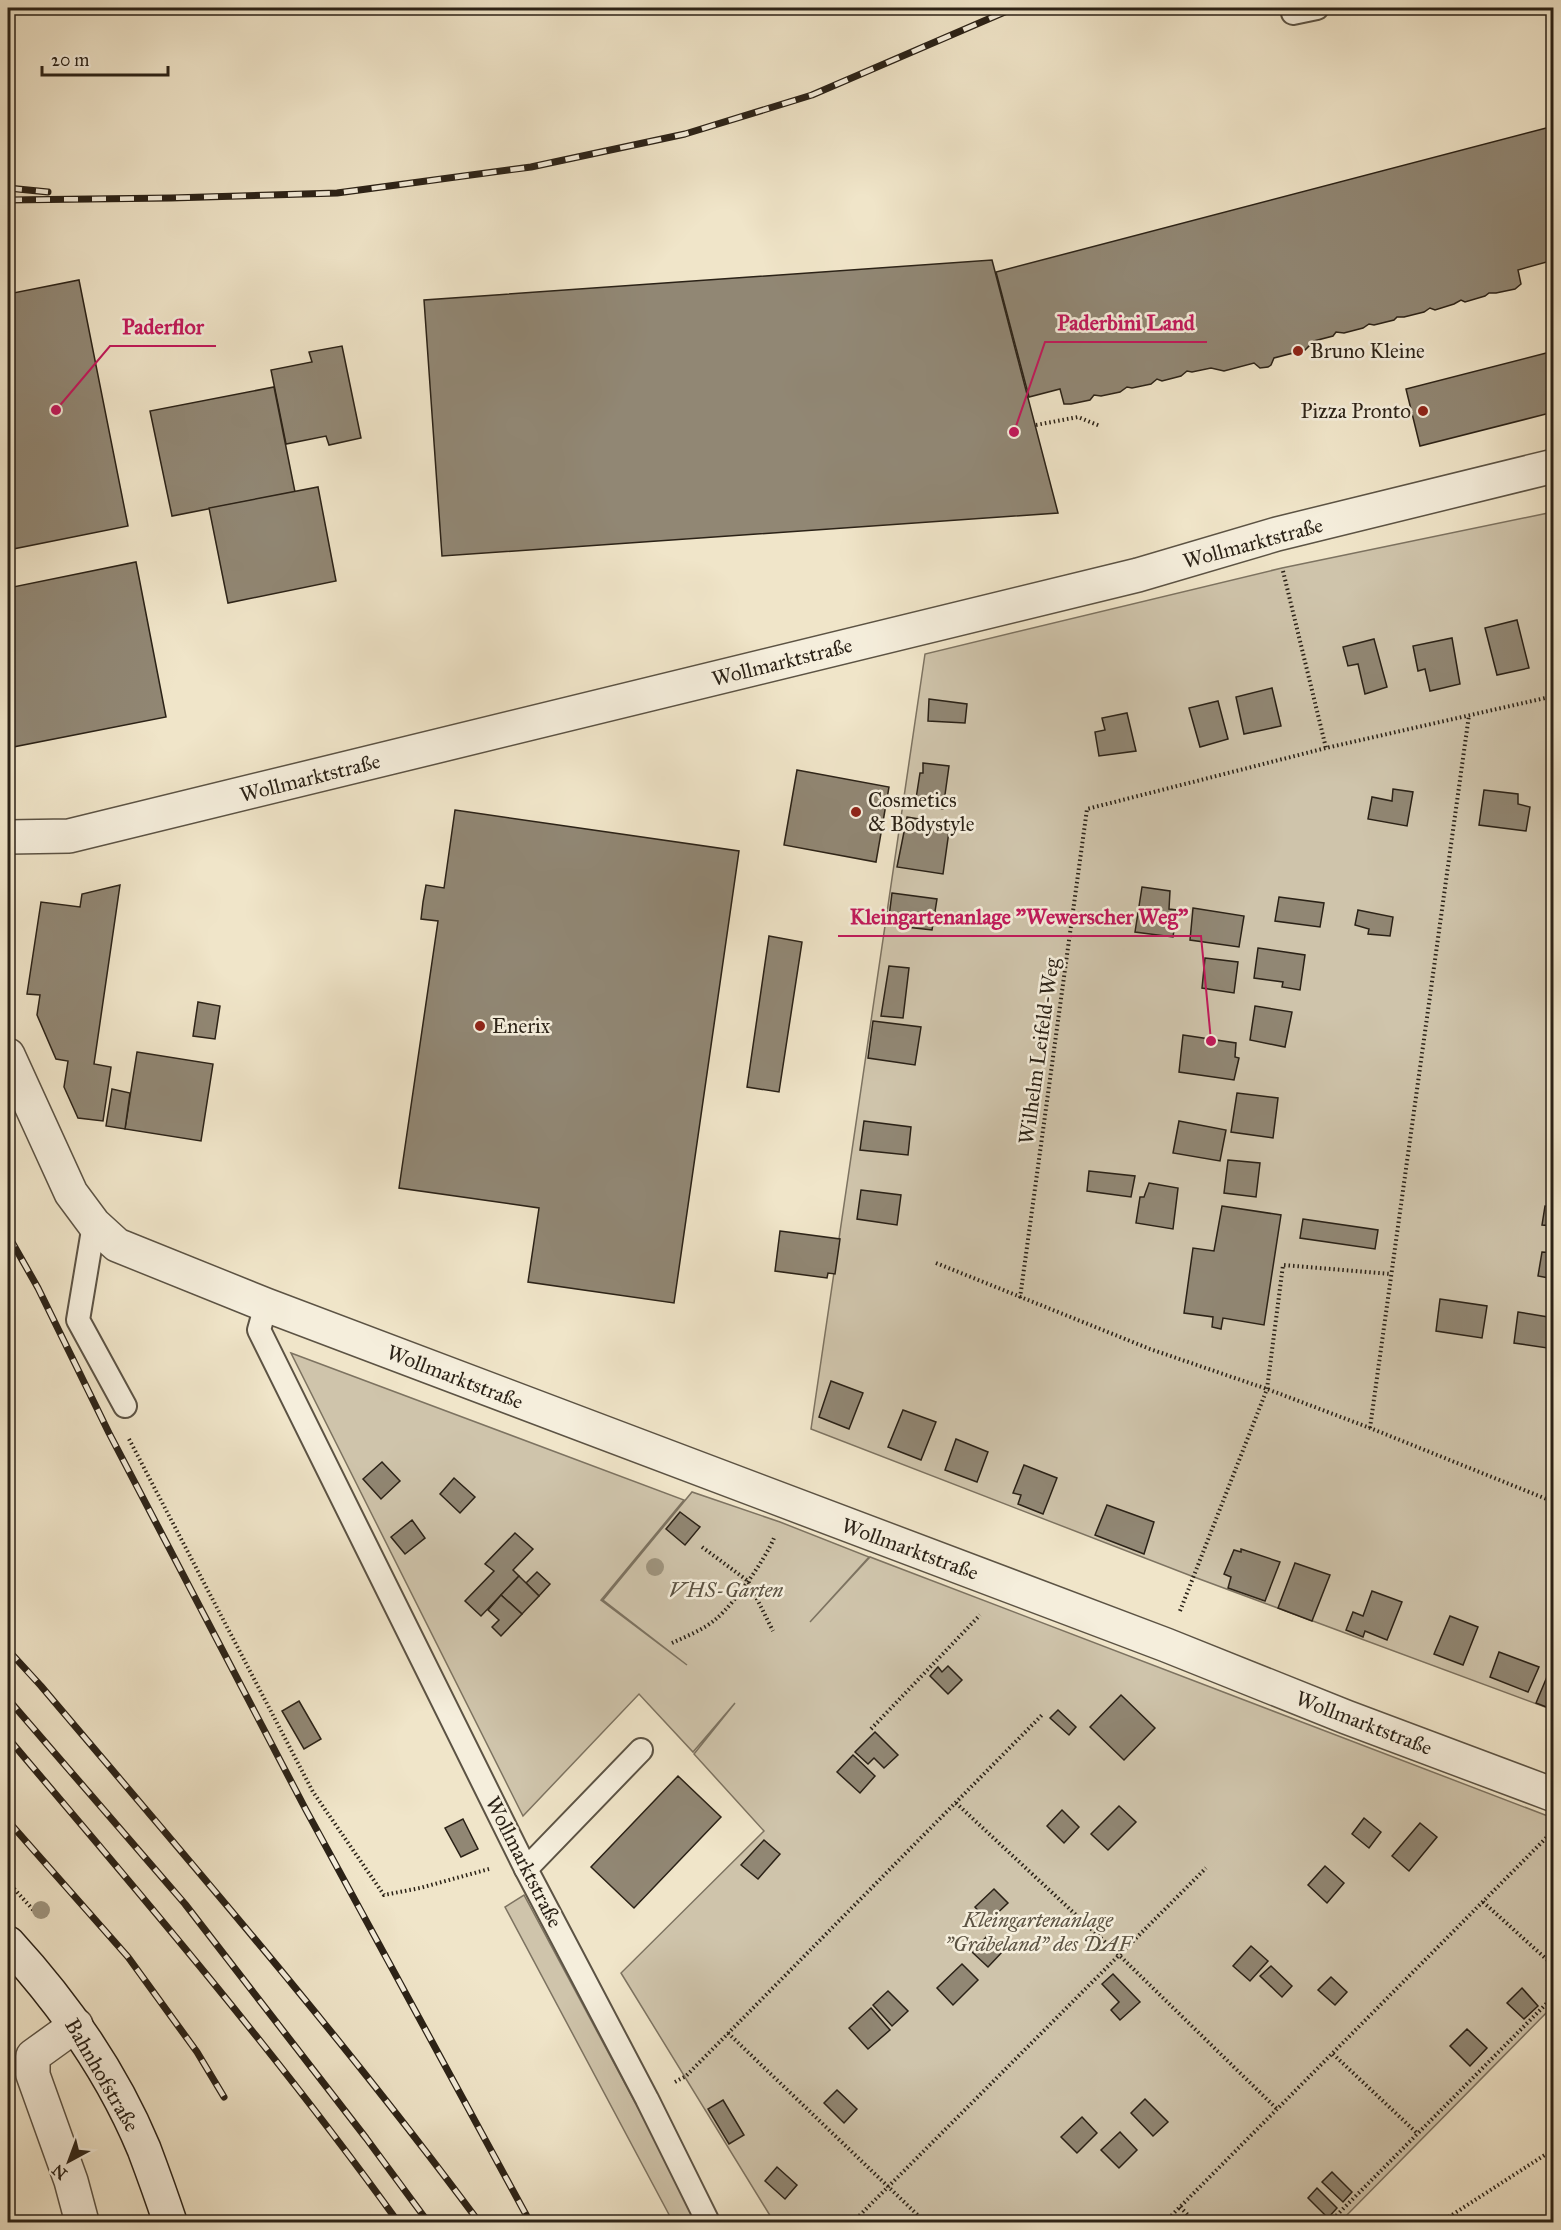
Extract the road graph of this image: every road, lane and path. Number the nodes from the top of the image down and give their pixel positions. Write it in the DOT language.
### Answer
graph roads {
  1 [pos="1317,8"];
  2 [pos="1293,13"];
  3 [pos="1036,425"];
  4 [pos="1100,426"];
  5 [pos="1554,466"];
  6 [pos="1282,568"];
  7 [pos="1554,696"];
  8 [pos="1469,715"];
  9 [pos="1326,748"];
  10 [pos="8,837"];
  11 [pos="8,1055"];
  12 [pos="94,1224"];
  13 [pos="936,1263"];
  14 [pos="1391,1274"];
  15 [pos="1020,1298"];
  16 [pos="266,1305"];
  17 [pos="1267,1389"];
  18 [pos="125,1406"];
  19 [pos="1370,1428"];
  20 [pos="1554,1502"];
  21 [pos="787,1504"];
  22 [pos="702,1547"];
  23 [pos="1194,1577"];
  24 [pos="748,1581"];
  25 [pos="1007,1586"];
  26 [pos="773,1631"];
  27 [pos="672,1643"];
  28 [pos="1043,1714"];
  29 [pos="871,1729"];
  30 [pos="641,1750"];
  31 [pos="1554,1795"];
  32 [pos="956,1803"];
  33 [pos="1554,1830"];
  34 [pos="1206,1868"];
  35 [pos="486,1869"];
  36 [pos="526,1869"];
  37 [pos="1483,1902"];
  38 [pos="8,1943"];
  39 [pos="1119,1955"];
  40 [pos="1554,1966"];
  41 [pos="1554,1996"];
  42 [pos="76,2025"];
  43 [pos="728,2033"];
  44 [pos="1333,2054"];
  45 [pos="647,2099"];
  46 [pos="1278,2110"];
  47 [pos="1418,2134"];
  48 [pos="1554,2149"];
  49 [pos="888,2187"];
  50 [pos="1180,2207"];
  51 [pos="82,2223"];
  52 [pos="170,2223"];
  53 [pos="708,2223"];
  54 [pos="854,2223"];
  55 [pos="925,2223"];
  56 [pos="1165,2223"];
  57 [pos="1195,2223"];
  58 [pos="1330,2223"];
  59 [pos="1441,2223"];
  1 -- 2 [label="lane"];
  3 -- 4 [label="path"];
  5 -- 10 [label="street, Wollmarktstraße"];
  6 -- 9 [label="path"];
  7 -- 8 [label="path"];
  8 -- 9 [label="path"];
  8 -- 14 [label="path"];
  9 -- 15 [label="path, Wilhelm Leifeld-Weg"];
  11 -- 12 [label="street, Wollmarktstraße"];
  12 -- 16 [label="street, Wollmarktstraße"];
  12 -- 18 [label="lane"];
  13 -- 15 [label="path"];
  14 -- 17 [label="path"];
  14 -- 19 [label="path"];
  15 -- 17 [label="path"];
  16 -- 21 [label="street, Wollmarktstraße"];
  16 -- 36 [label="lane, Wollmarktstraße"];
  17 -- 19 [label="path"];
  17 -- 23 [label="path"];
  18 -- 35 [label="path"];
  19 -- 20 [label="path"];
  21 -- 24 [label="path"];
  21 -- 25 [label="street, Wollmarktstraße"];
  22 -- 24 [label="path"];
  24 -- 26 [label="path"];
  24 -- 27 [label="path"];
  25 -- 29 [label="path"];
  25 -- 31 [label="street, Wollmarktstraße"];
  28 -- 32 [label="path"];
  30 -- 36 [label="lane"];
  32 -- 39 [label="path"];
  32 -- 43 [label="path"];
  33 -- 37 [label="path"];
  34 -- 39 [label="path"];
  36 -- 45 [label="lane, Wollmarktstraße"];
  37 -- 40 [label="path"];
  37 -- 44 [label="path"];
  38 -- 42 [label="street, Bahnhofstraße"];
  39 -- 46 [label="path"];
  39 -- 49 [label="path"];
  41 -- 47 [label="path"];
  42 -- 51 [label="street"];
  42 -- 52 [label="street, Bahnhofstraße"];
  43 -- 45 [label="path"];
  43 -- 49 [label="path"];
  44 -- 46 [label="path"];
  44 -- 47 [label="path"];
  45 -- 53 [label="lane, Wollmarktstraße"];
  46 -- 50 [label="path"];
  47 -- 58 [label="path"];
  48 -- 59 [label="path"];
  49 -- 54 [label="path"];
  49 -- 55 [label="path"];
  50 -- 56 [label="path"];
  50 -- 57 [label="path"];
}
